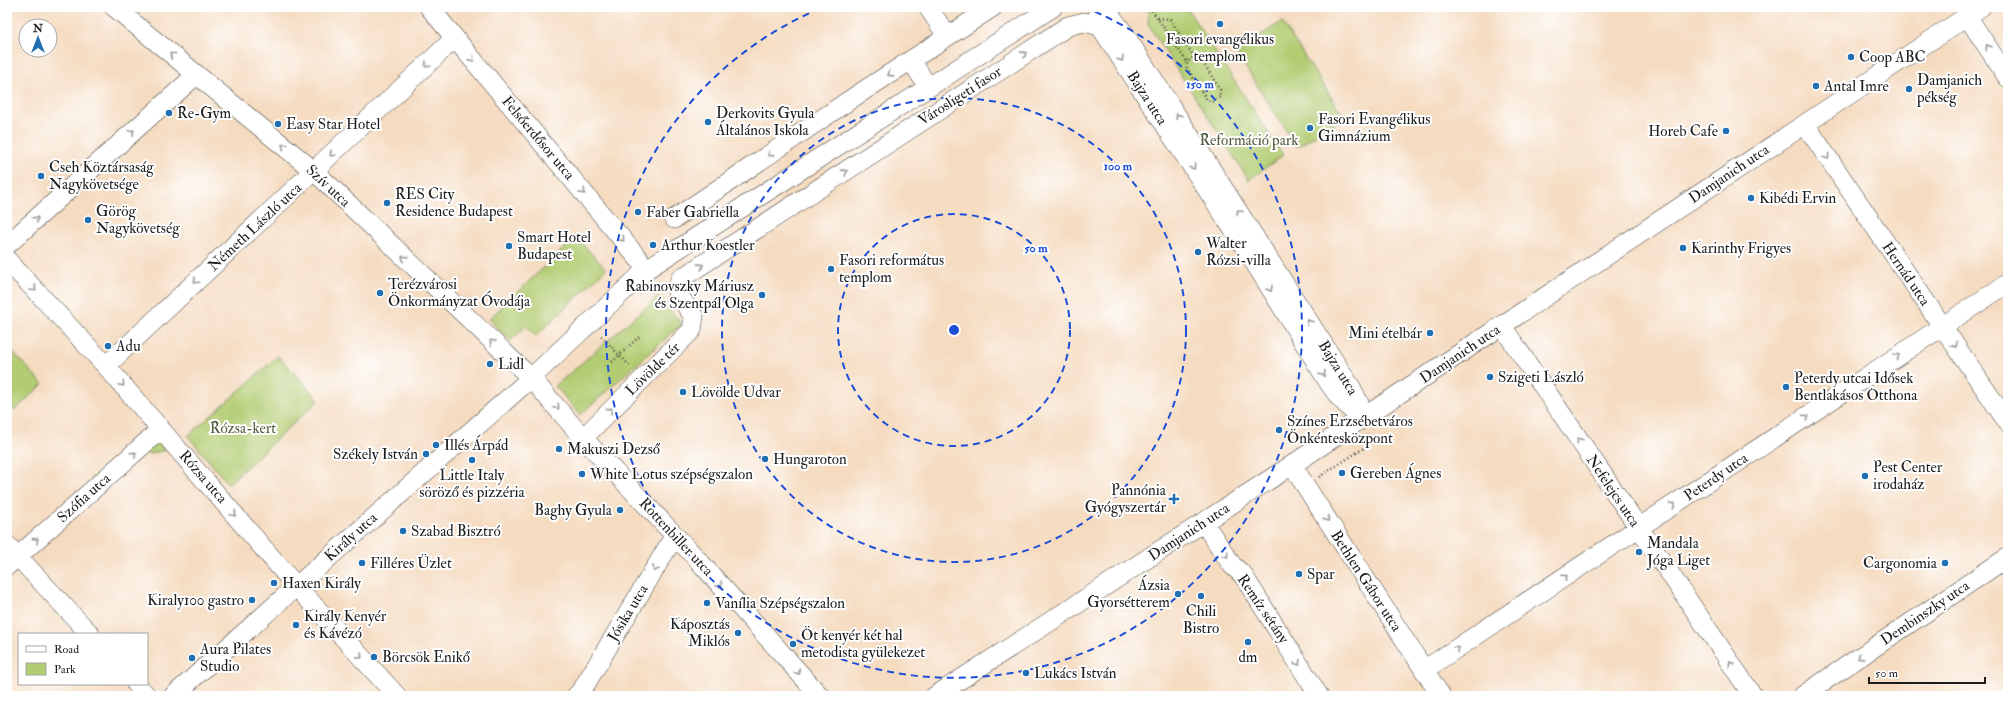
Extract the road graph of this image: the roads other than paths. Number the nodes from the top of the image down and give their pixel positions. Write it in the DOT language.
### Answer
graph roads {
  1 [pos="114,7"];
  2 [pos="429,7"];
  3 [pos="928,7"];
  4 [pos="993,7"];
  5 [pos="1053,7"];
  6 [pos="1098,7"];
  7 [pos="1104,7"];
  8 [pos="1974,12"];
  9 [pos="1100,26"];
  10 [pos="947,36"];
  11 [pos="455,38"];
  12 [pos="911,60"];
  13 [pos="196,75"];
  14 [pos="2008,78"];
  15 [pos="928,87"];
  16 [pos="1805,124"];
  17 [pos="1184,140"];
  18 [pos="811,163"];
  19 [pos="314,171"];
  20 [pos="825,185"];
  21 [pos="721,187"];
  22 [pos="737,210"];
  23 [pos="674,219"];
  24 [pos="7,245"];
  25 [pos="7,260"];
  26 [pos="648,269"];
  27 [pos="2008,283"];
  28 [pos="677,293"];
  29 [pos="1502,326"];
  30 [pos="1942,326"];
  31 [pos="106,366"];
  32 [pos="531,378"];
  33 [pos="1360,420"];
  34 [pos="2008,423"];
  35 [pos="161,429"];
  36 [pos="582,438"];
  37 [pos="1292,465"];
  38 [pos="1204,523"];
  39 [pos="1638,528"];
  40 [pos="675,535"];
  41 [pos="10,556"];
  42 [pos="2008,557"];
  43 [pos="296,586"];
  44 [pos="89,633"];
  45 [pos="1424,670"];
  46 [pos="137,685"];
  47 [pos="951,689"];
  48 [pos="579,694"];
  49 [pos="147,696"];
  50 [pos="173,696"];
  51 [pos="397,696"];
  52 [pos="820,696"];
  53 [pos="935,696"];
  54 [pos="1320,696"];
  55 [pos="1441,696"];
  56 [pos="1753,696"];
  57 [pos="1802,696"];
  13 -- 1 [label="street, Szív utca, one-way"];
  2 -- 11 [label="street, Felsőerdősor utca"];
  3 -- 10 [label="street"];
  4 -- 10 [label="street"];
  5 -- 15 [label="street, Városligeti fasor"];
  6 -- 9 [label="street, Bajza utca"];
  17 -- 7 [label="street, Bajza utca, one-way"];
  14 -- 8 [label="street, one-way"];
  8 -- 16 [label="street, Damjanich utca"];
  9 -- 17 [label="street, Bajza utca, one-way"];
  20 -- 9 [label="street, Városligeti fasor, one-way"];
  10 -- 12 [label="street"];
  11 -- 19 [label="street, Németh László utca, one-way"];
  11 -- 26 [label="street, Felsőerdősor utca, one-way"];
  12 -- 15 [label="street, Városligeti fasor"];
  12 -- 21 [label="street, one-way"];
  19 -- 13 [label="street, Szív utca, one-way"];
  24 -- 13 [label="street, one-way"];
  15 -- 18 [label="street, Városligeti fasor"];
  16 -- 29 [label="street, Damjanich utca"];
  16 -- 30 [label="street, Hernád utca, one-way"];
  17 -- 33 [label="street, Bajza utca"];
  18 -- 20 [label="street"];
  18 -- 22 [label="street, Városligeti fasor"];
  19 -- 31 [label="street, Németh László utca, one-way"];
  32 -- 19 [label="street, Szív utca, one-way"];
  28 -- 20 [label="street, Városligeti fasor, one-way"];
  21 -- 22 [label="street"];
  21 -- 23 [label="street"];
  22 -- 26 [label="street, Városligeti fasor"];
  25 -- 31 [label="street, Rózsa utca, one-way"];
  26 -- 32 [label="street"];
  27 -- 30 [label="street, Peterdy utca"];
  36 -- 28 [label="street, Lövölde tér, one-way"];
  29 -- 33 [label="street, Damjanich utca"];
  39 -- 29 [label="street, Nefelejcs utca, one-way"];
  30 -- 34 [label="street, Hernád utca, one-way"];
  39 -- 30 [label="street, Peterdy utca, one-way"];
  31 -- 35 [label="street, Rózsa utca, one-way"];
  32 -- 36 [label="street, Rottenbiller utca, one-way"];
  32 -- 43 [label="street, Király utca"];
  33 -- 37 [label="street, Damjanich utca"];
  41 -- 35 [label="street, Szófia utca, one-way"];
  35 -- 43 [label="street, Rózsa utca, one-way"];
  36 -- 40 [label="street, Rottenbiller utca"];
  37 -- 38 [label="street, Damjanich utca"];
  37 -- 45 [label="street, Bethlen Gábor utca, one-way"];
  38 -- 47 [label="street, Damjanich utca"];
  38 -- 54 [label="street, Remíz sétány, one-way"];
  45 -- 39 [label="street, Peterdy utca, one-way"];
  56 -- 39 [label="street, Nefelejcs utca, one-way"];
  40 -- 48 [label="street, Jósika utca, one-way"];
  40 -- 52 [label="street, Rottenbiller utca, one-way"];
  41 -- 44 [label="street"];
  42 -- 57 [label="street, Dembinszky utca, one-way"];
  43 -- 50 [label="street, Király utca"];
  43 -- 51 [label="street, Rózsa utca, one-way"];
  45 -- 55 [label="street, Bethlen Gábor utca"];
  46 -- 49 [label="street"];
  47 -- 53 [label="street, Damjanich utca"];
}
